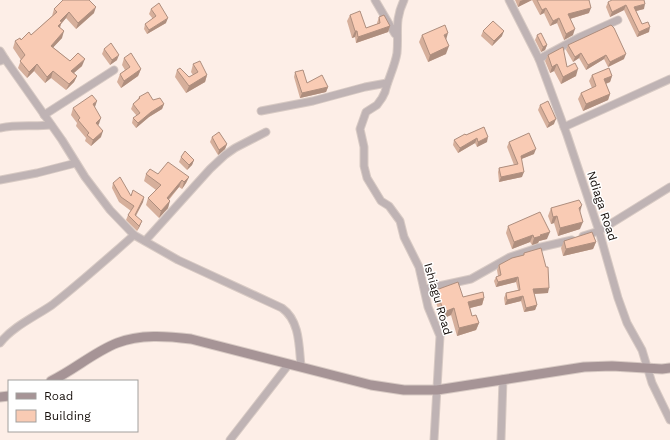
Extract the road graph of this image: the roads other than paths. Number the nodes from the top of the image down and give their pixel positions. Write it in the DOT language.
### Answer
graph roads {
  1 [pos="374,0"];
  2 [pos="404,0"];
  3 [pos="509,0"];
  4 [pos="618,20"];
  5 [pos="396,37"];
  6 [pos="0,51"];
  7 [pos="539,59"];
  8 [pos="2,60"];
  9 [pos="114,70"];
  10 [pos="670,79"];
  11 [pos="387,84"];
  12 [pos="261,111"];
  13 [pos="44,115"];
  14 [pos="51,125"];
  15 [pos="564,127"];
  16 [pos="0,128"];
  17 [pos="266,132"];
  18 [pos="76,163"];
  19 [pos="0,180"];
  20 [pos="670,187"];
  21 [pos="599,231"];
  22 [pos="134,235"];
  23 [pos="144,241"];
  24 [pos="425,289"];
  25 [pos="0,343"];
  26 [pos="289,364"];
  27 [pos="301,367"];
  28 [pos="648,368"];
  29 [pos="670,368"];
  30 [pos="503,379"];
  31 [pos="53,380"];
  32 [pos="437,390"];
  33 [pos="670,420"];
  34 [pos="231,439"];
  35 [pos="434,440"];
  36 [pos="501,440"];
  1 -- 5 [label="street"];
  2 -- 5 [label="street, Ishiagu Road"];
  3 -- 7 [label="street, Ndiaga Road"];
  4 -- 7 [label="street"];
  5 -- 11 [label="street, Ishiagu Road"];
  6 -- 8 [label="street"];
  7 -- 15 [label="street, Ndiaga Road"];
  8 -- 13 [label="street"];
  9 -- 13 [label="street"];
  10 -- 15 [label="street"];
  11 -- 12 [label="street"];
  11 -- 24 [label="street, Ishiagu Road"];
  13 -- 14 [label="street"];
  14 -- 16 [label="street"];
  14 -- 18 [label="street"];
  15 -- 21 [label="street, Ndiaga Road"];
  17 -- 23 [label="street"];
  18 -- 19 [label="street"];
  18 -- 22 [label="street"];
  20 -- 21 [label="street"];
  21 -- 24 [label="street"];
  21 -- 28 [label="street, Ndiaga Road"];
  22 -- 23 [label="street"];
  22 -- 25 [label="street"];
  23 -- 27 [label="street"];
  24 -- 32 [label="street, Ishiagu Road"];
  26 -- 27 [label="main road"];
  26 -- 31 [label="main road"];
  26 -- 34 [label="street"];
  27 -- 32 [label="main road"];
  28 -- 29 [label="main road"];
  28 -- 30 [label="main road"];
  28 -- 33 [label="street, Ndiaga Road"];
  30 -- 32 [label="main road"];
  30 -- 36 [label="street"];
  32 -- 35 [label="street, Ishiagu Road"];
}
